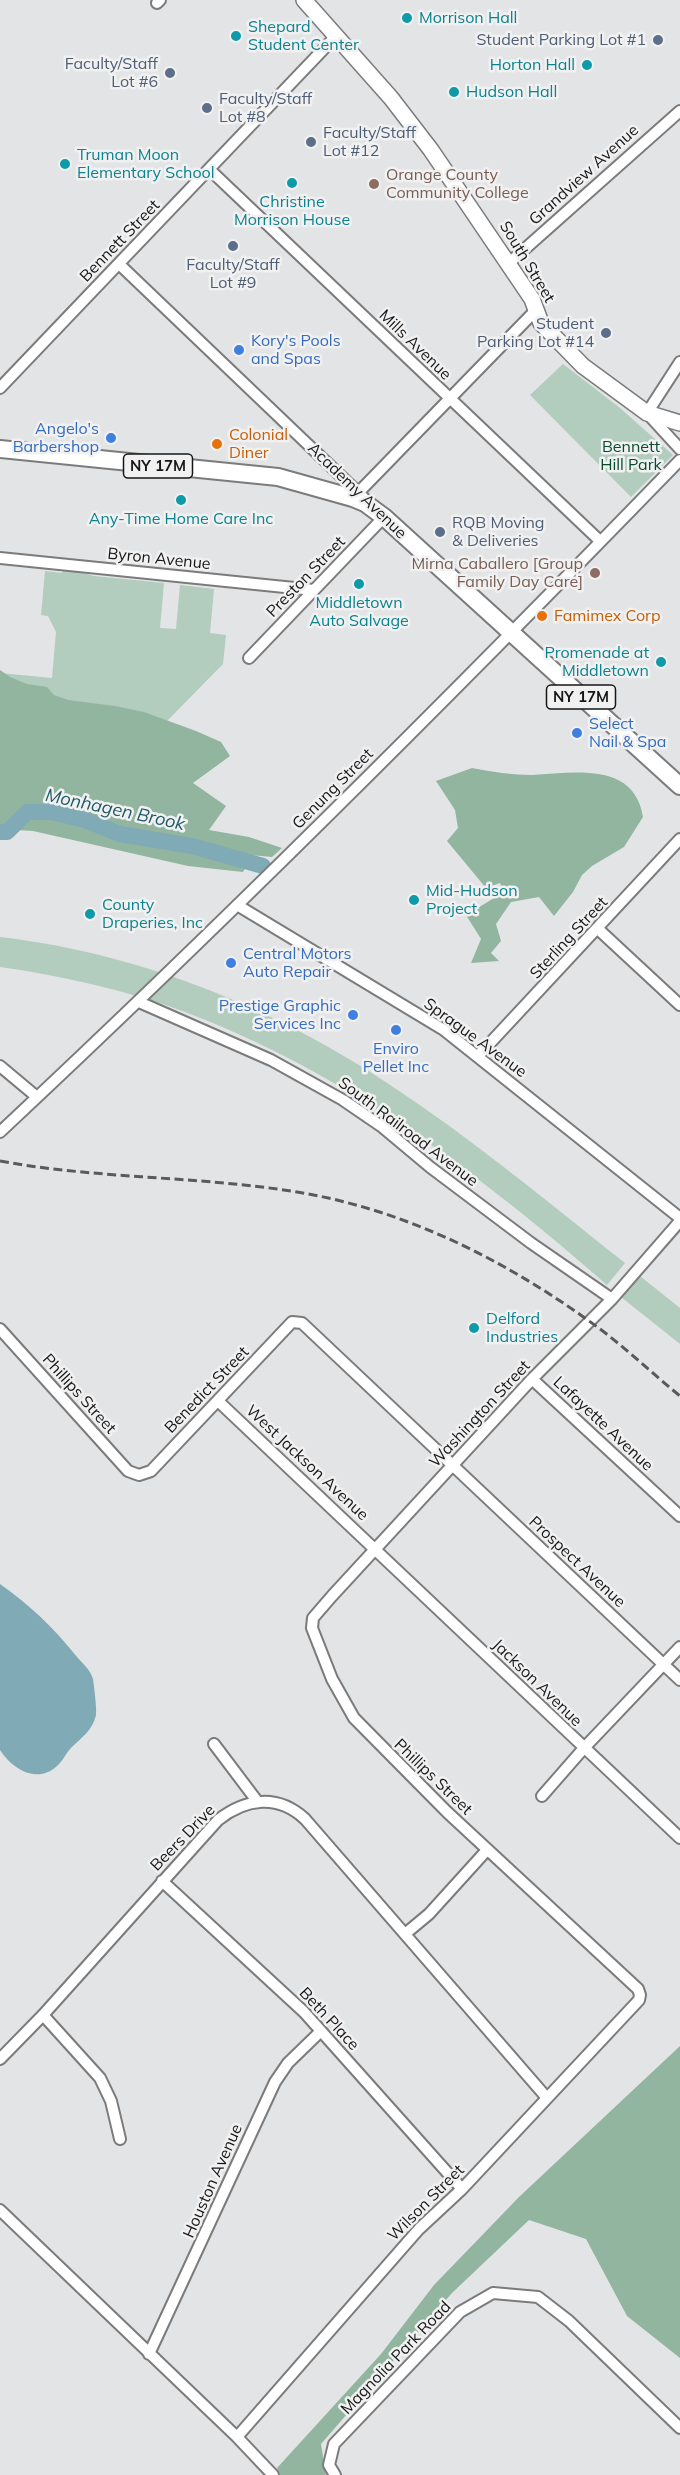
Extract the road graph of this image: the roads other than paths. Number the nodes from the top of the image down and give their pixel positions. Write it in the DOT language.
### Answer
graph roads {
  1 [pos="304,0"];
  2 [pos="336,36"];
  3 [pos="680,111"];
  4 [pos="209,169"];
  5 [pos="509,263"];
  6 [pos="119,264"];
  7 [pos="536,310"];
  8 [pos="680,362"];
  9 [pos="0,388"];
  10 [pos="450,400"];
  11 [pos="647,414"];
  12 [pos="680,423"];
  13 [pos="680,448"];
  14 [pos="0,449"];
  15 [pos="680,460"];
  16 [pos="356,496"];
  17 [pos="384,517"];
  18 [pos="600,541"];
  19 [pos="0,558"];
  20 [pos="314,590"];
  21 [pos="511,633"];
  22 [pos="249,658"];
  23 [pos="680,786"];
  24 [pos="680,839"];
  25 [pos="237,905"];
  26 [pos="598,929"];
  27 [pos="139,1002"];
  28 [pos="680,1005"];
  29 [pos="478,1056"];
  30 [pos="0,1066"];
  31 [pos="37,1097"];
  32 [pos="0,1132"];
  33 [pos="680,1219"];
  34 [pos="612,1299"];
  35 [pos="295,1322"];
  36 [pos="0,1329"];
  37 [pos="532,1379"];
  38 [pos="218,1401"];
  39 [pos="453,1465"];
  40 [pos="139,1475"];
  41 [pos="680,1516"];
  42 [pos="375,1548"];
  43 [pos="680,1647"];
  44 [pos="663,1664"];
  45 [pos="680,1680"];
  46 [pos="214,1744"];
  47 [pos="584,1748"];
  48 [pos="542,1796"];
  49 [pos="257,1801"];
  50 [pos="680,1838"];
  51 [pos="487,1850"];
  52 [pos="162,1881"];
  53 [pos="405,1934"];
  54 [pos="640,1995"];
  55 [pos="43,2015"];
  56 [pos="321,2031"];
  57 [pos="0,2059"];
  58 [pos="547,2098"];
  59 [pos="120,2139"];
  60 [pos="462,2189"];
  61 [pos="0,2210"];
  62 [pos="149,2355"];
  63 [pos="680,2428"];
  64 [pos="237,2437"];
  65 [pos="273,2475"];
  66 [pos="335,2475"];
  1 -- 2 [label="street, South Street"];
  2 -- 4 [label="street, Bennett Street"];
  2 -- 5 [label="street, South Street"];
  3 -- 5 [label="street, Grandview Avenue"];
  4 -- 6 [label="street, Bennett Street"];
  4 -- 10 [label="street, Mills Avenue"];
  5 -- 7 [label="street, South Street"];
  6 -- 9 [label="street, Bennett Street"];
  6 -- 16 [label="street, Academy Avenue"];
  7 -- 10 [label="street"];
  7 -- 11 [label="street, South Street"];
  8 -- 11 [label="street"];
  10 -- 16 [label="street"];
  10 -- 18 [label="street, Mills Avenue"];
  11 -- 12 [label="street, South Street"];
  11 -- 13 [label="street"];
  14 -- 16 [label="main road, NY 17M"];
  15 -- 18 [label="street, Genung Street"];
  16 -- 17 [label="main road, NY 17M"];
  17 -- 20 [label="street, Preston Street"];
  17 -- 21 [label="main road, Academy Avenue / NY 17M"];
  18 -- 21 [label="street, Genung Street"];
  19 -- 20 [label="street, Byron Avenue"];
  20 -- 22 [label="street, Preston Street"];
  21 -- 23 [label="main road, Academy Avenue / NY 17M"];
  21 -- 25 [label="street, Genung Street"];
  24 -- 26 [label="street, Sterling Street"];
  25 -- 27 [label="street, Genung Street"];
  25 -- 29 [label="street, Sprague Avenue"];
  26 -- 28 [label="street"];
  26 -- 29 [label="street, Sterling Street"];
  27 -- 31 [label="street, Genung Street"];
  27 -- 34 [label="street, South Railroad Avenue"];
  29 -- 33 [label="street, Sprague Avenue"];
  30 -- 31 [label="street"];
  31 -- 32 [label="street, Genung Street"];
  33 -- 34 [label="street, Washington Street"];
  34 -- 37 [label="street, Washington Street"];
  35 -- 38 [label="street, Benedict Street"];
  35 -- 39 [label="street, Prospect Avenue"];
  36 -- 40 [label="street, Phillips Street"];
  37 -- 39 [label="street, Washington Street"];
  37 -- 41 [label="street, Lafayette Avenue"];
  38 -- 40 [label="street, Benedict Street"];
  38 -- 42 [label="street, West Jackson Avenue"];
  39 -- 42 [label="street, Washington Street"];
  39 -- 44 [label="street, Prospect Avenue"];
  42 -- 47 [label="street, Jackson Avenue"];
  42 -- 51 [label="street, Phillips Street"];
  43 -- 44 [label="street"];
  44 -- 45 [label="street, Prospect Avenue"];
  44 -- 47 [label="street"];
  46 -- 49 [label="street"];
  47 -- 48 [label="street"];
  47 -- 50 [label="street, Jackson Avenue"];
  49 -- 52 [label="street, Beers Drive"];
  49 -- 53 [label="street"];
  51 -- 53 [label="street"];
  51 -- 54 [label="street, Phillips Street"];
  52 -- 55 [label="street, Beers Drive"];
  52 -- 56 [label="street, Beth Place"];
  53 -- 58 [label="street"];
  54 -- 58 [label="street, Wilson Street"];
  55 -- 57 [label="street, Beers Drive"];
  55 -- 59 [label="street"];
  56 -- 60 [label="street, Beth Place"];
  56 -- 62 [label="street, Houston Avenue"];
  58 -- 60 [label="street, Wilson Street"];
  60 -- 64 [label="street, Wilson Street"];
  61 -- 62 [label="street"];
  62 -- 64 [label="street"];
  63 -- 66 [label="street, Magnolia Park Road"];
  64 -- 65 [label="street"];
}
